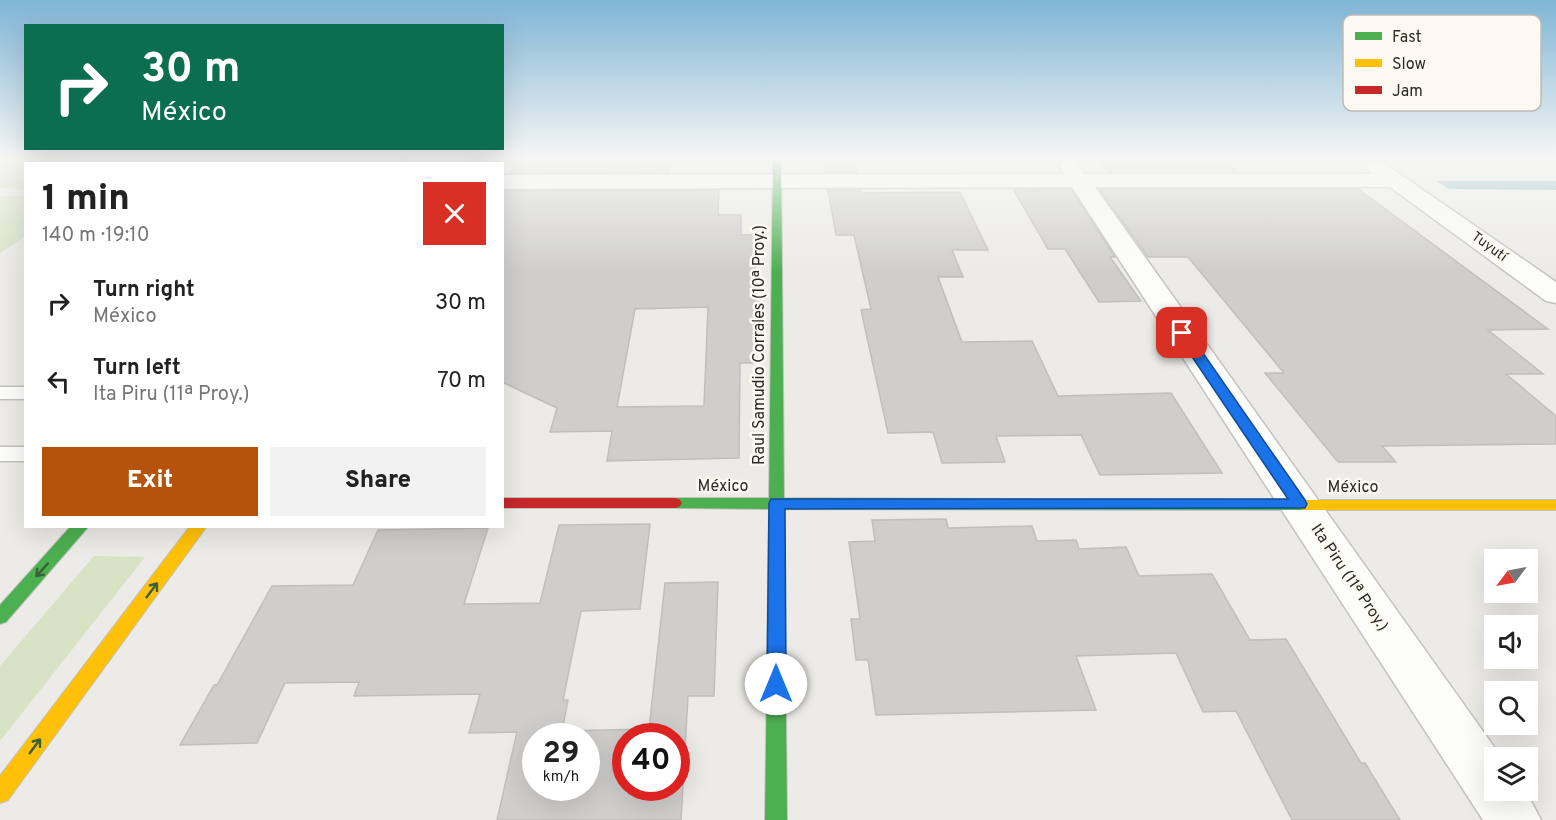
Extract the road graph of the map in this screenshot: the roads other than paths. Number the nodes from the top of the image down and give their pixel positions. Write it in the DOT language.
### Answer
graph roads {
  1 [pos="777,195"];
  2 [pos="1088,195"];
  3 [pos="1416,195"];
  4 [pos="1556,295"];
  5 [pos="0,393"];
  6 [pos="24,393"];
  7 [pos="0,454"];
  8 [pos="24,454"];
  9 [pos="504,503"];
  10 [pos="777,503"];
  11 [pos="1299,504"];
  12 [pos="1556,505"];
  13 [pos="79,528"];
  14 [pos="198,528"];
  15 [pos="0,617"];
  16 [pos="1484,775"];
  17 [pos="0,793"];
  18 [pos="1501,801"];
  19 [pos="776,820"];
  20 [pos="1514,820"];
  1 -- 10 [label="street, Raul Samudio Corrales (10ª Proy.)"];
  2 -- 11 [label="street, Ita Piru (11ª Proy.)"];
  3 -- 4 [label="street, Tuyutí"];
  5 -- 6 [label="lane"];
  7 -- 8 [label="lane"];
  9 -- 10 [label="street, México"];
  10 -- 11 [label="street, México"];
  10 -- 19 [label="street, Raul Samudio Corrales (10ª Proy.)"];
  11 -- 12 [label="street, México"];
  11 -- 16 [label="street, Ita Piru (11ª Proy.)"];
  13 -- 15 [label="street, one-way"];
  17 -- 14 [label="street, one-way"];
  18 -- 20 [label="street, Ita Piru (11ª Proy.)"];
}
